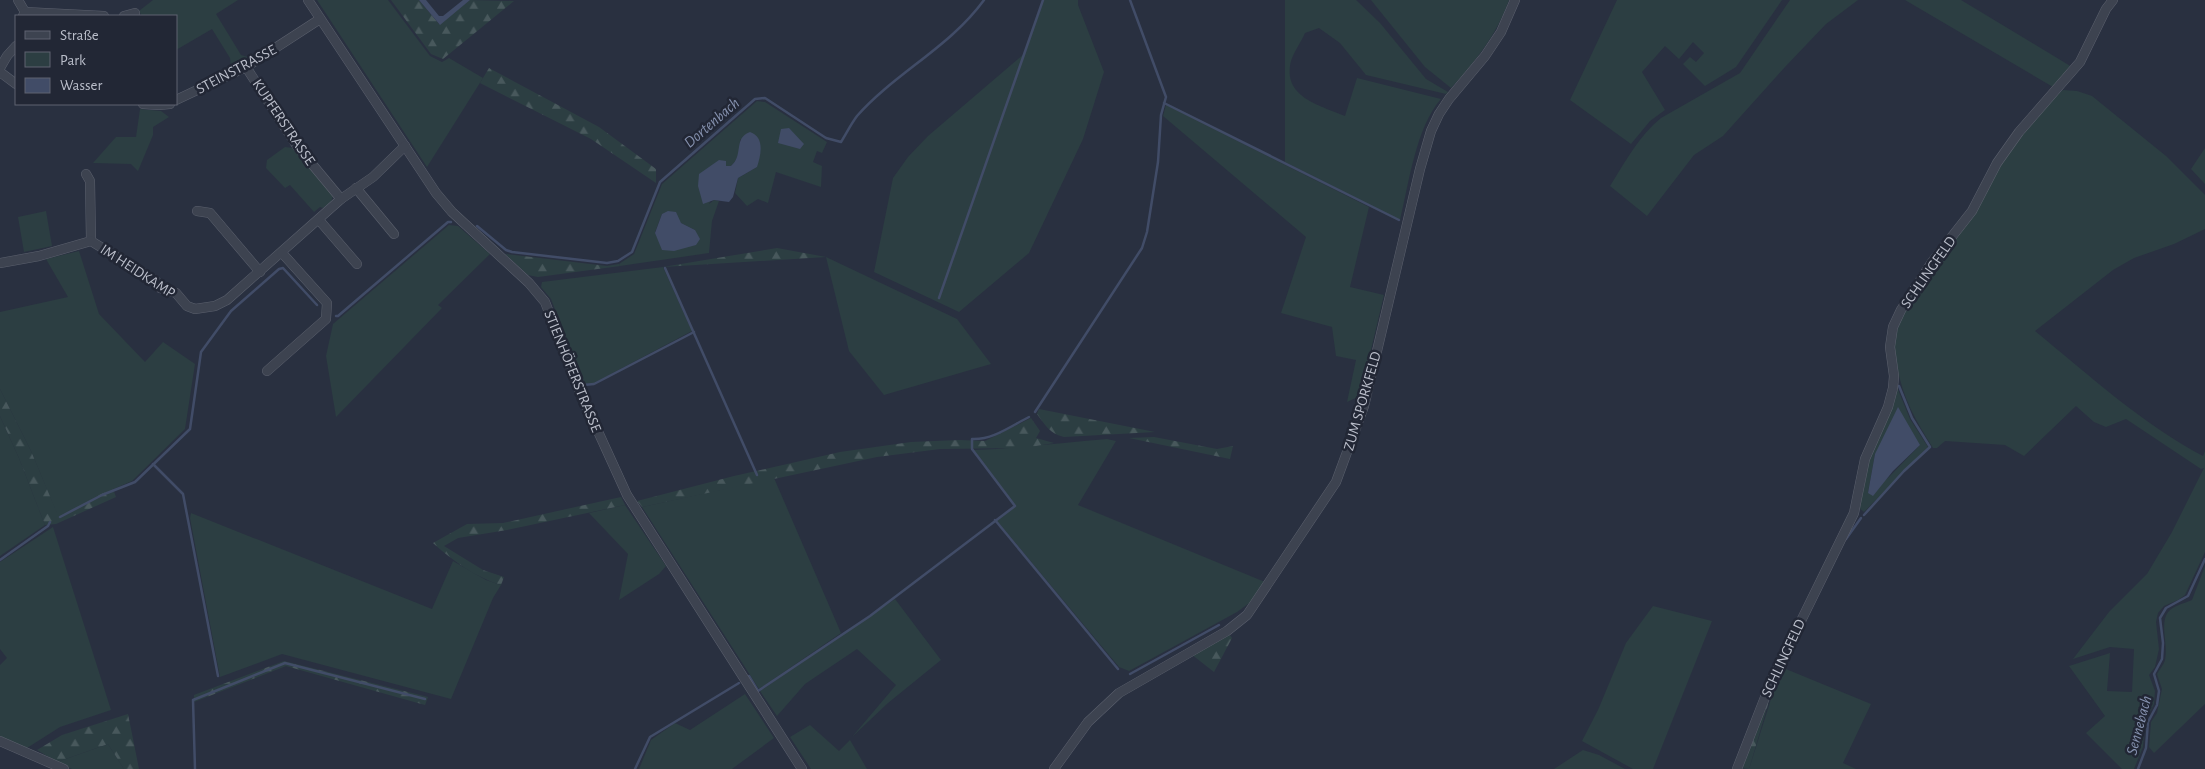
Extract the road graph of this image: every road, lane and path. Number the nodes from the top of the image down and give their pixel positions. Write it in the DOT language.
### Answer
graph roads {
  1 [pos="18,0"];
  2 [pos="308,0"];
  3 [pos="1515,0"];
  4 [pos="2113,0"];
  5 [pos="135,13"];
  6 [pos="24,14"];
  7 [pos="64,15"];
  8 [pos="128,15"];
  9 [pos="320,19"];
  10 [pos="15,47"];
  11 [pos="246,67"];
  12 [pos="0,70"];
  13 [pos="15,83"];
  14 [pos="178,99"];
  15 [pos="151,105"];
  16 [pos="164,105"];
  17 [pos="405,146"];
  18 [pos="86,174"];
  19 [pos="356,188"];
  20 [pos="341,199"];
  21 [pos="197,211"];
  22 [pos="319,220"];
  23 [pos="394,234"];
  24 [pos="91,241"];
  25 [pos="282,253"];
  26 [pos="0,263"];
  27 [pos="357,264"];
  28 [pos="260,272"];
  29 [pos="268,371"];
  30 [pos="0,741"];
  31 [pos="64,769"];
  32 [pos="802,769"];
  33 [pos="1054,769"];
  34 [pos="1737,769"];
  1 -- 6 [label="street"];
  2 -- 9 [label="street, STIENHÖFERSTRASSE"];
  3 -- 33 [label="street, ZUM SPORKFELD"];
  4 -- 34 [label="street, SCHLINGFELD"];
  5 -- 8 [label="street"];
  6 -- 7 [label="street"];
  9 -- 11 [label="street, STEINSTRASSE"];
  9 -- 17 [label="street, STIENHÖFERSTRASSE"];
  10 -- 12 [label="street"];
  11 -- 14 [label="street, STEINSTRASSE"];
  11 -- 20 [label="street, KUPFERSTRASSE"];
  12 -- 13 [label="street"];
  15 -- 16 [label="street"];
  17 -- 19 [label="street, IM HEIDKAMP"];
  17 -- 32 [label="street, STIENHÖFERSTRASSE"];
  18 -- 24 [label="street, IM HEIDKAMP"];
  19 -- 20 [label="street, IM HEIDKAMP"];
  19 -- 23 [label="street"];
  20 -- 22 [label="street, IM HEIDKAMP"];
  21 -- 28 [label="street"];
  22 -- 25 [label="street, IM HEIDKAMP"];
  22 -- 27 [label="street"];
  24 -- 26 [label="street, IM HEIDKAMP"];
  24 -- 28 [label="street, IM HEIDKAMP"];
  25 -- 28 [label="street, IM HEIDKAMP"];
  25 -- 29 [label="street"];
  30 -- 31 [label="street"];
}
